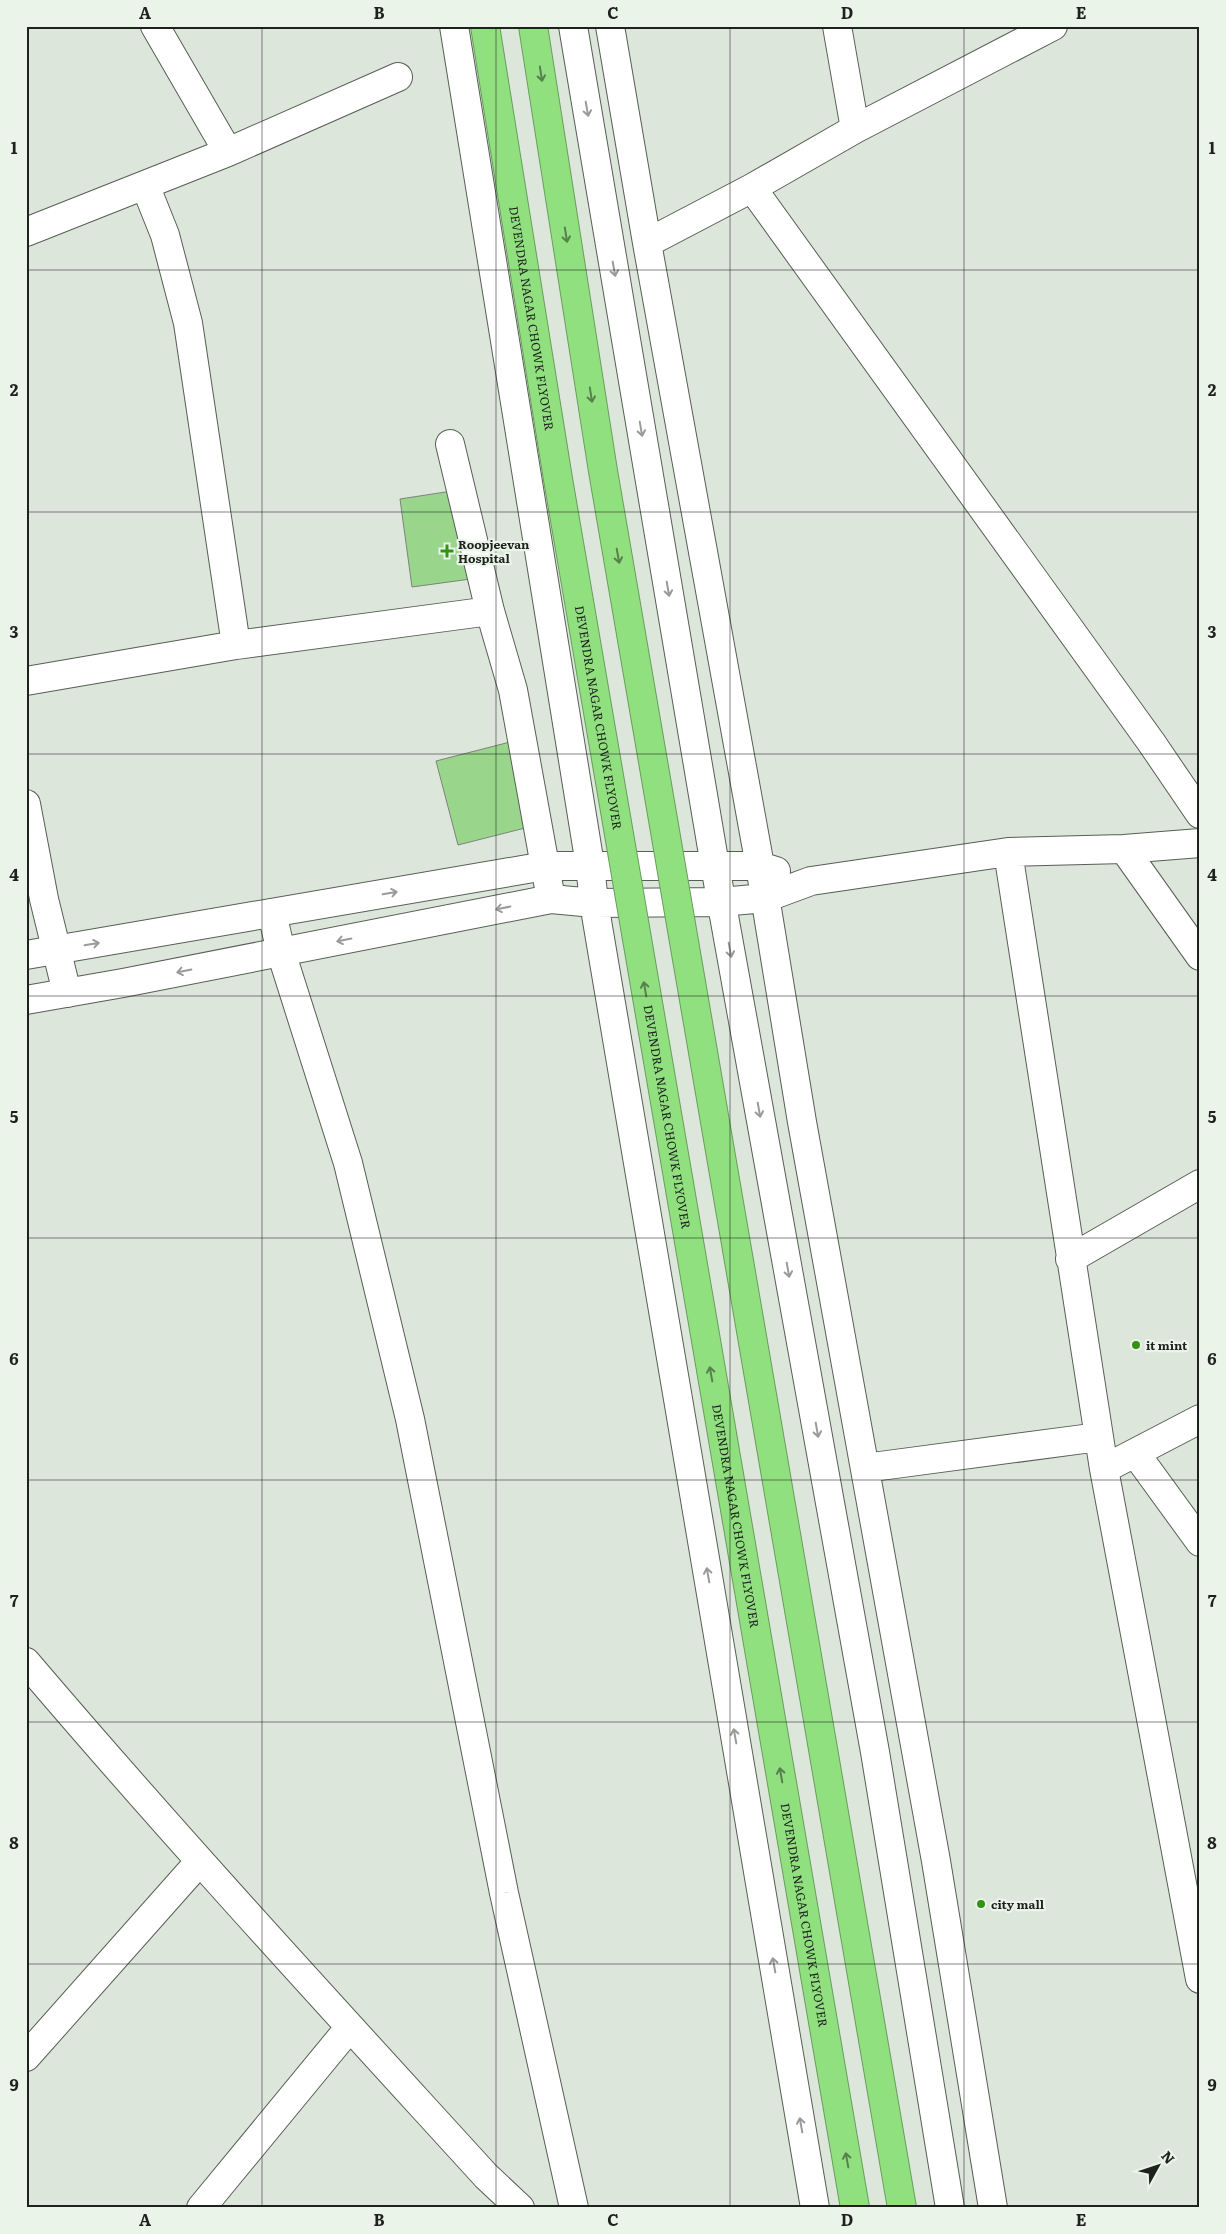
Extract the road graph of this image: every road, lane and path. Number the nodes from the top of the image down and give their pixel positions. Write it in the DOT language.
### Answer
graph roads {
  1 [pos="155,26"];
  2 [pos="454,26"];
  3 [pos="485,26"];
  4 [pos="533,26"];
  5 [pos="572,26"];
  6 [pos="610,26"];
  7 [pos="837,26"];
  8 [pos="1053,26"];
  9 [pos="398,77"];
  10 [pos="855,129"];
  11 [pos="228,152"];
  12 [pos="145,185"];
  13 [pos="752,188"];
  14 [pos="26,232"];
  15 [pos="647,243"];
  16 [pos="450,444"];
  17 [pos="490,611"];
  18 [pos="236,645"];
  19 [pos="26,681"];
  20 [pos="26,804"];
  21 [pos="1200,814"];
  22 [pos="1200,843"];
  23 [pos="1124,849"];
  24 [pos="1008,852"];
  25 [pos="590,865"];
  26 [pos="545,866"];
  27 [pos="715,866"];
  28 [pos="760,866"];
  29 [pos="811,882"];
  30 [pos="765,898"];
  31 [pos="551,899"];
  32 [pos="721,902"];
  33 [pos="594,903"];
  34 [pos="272,912"];
  35 [pos="58,950"];
  36 [pos="281,952"];
  37 [pos="26,955"];
  38 [pos="1200,956"];
  39 [pos="67,993"];
  40 [pos="26,1000"];
  41 [pos="1200,1184"];
  42 [pos="1070,1259"];
  43 [pos="1200,1419"];
  44 [pos="1099,1437"];
  45 [pos="1136,1454"];
  46 [pos="865,1468"];
  47 [pos="1104,1470"];
  48 [pos="1200,1542"];
  49 [pos="26,1662"];
  50 [pos="200,1862"];
  51 [pos="1200,1979"];
  52 [pos="350,2027"];
  53 [pos="26,2057"];
  54 [pos="201,2208"];
  55 [pos="520,2208"];
  56 [pos="574,2208"];
  57 [pos="815,2208"];
  58 [pos="855,2208"];
  59 [pos="902,2208"];
  60 [pos="950,2208"];
  61 [pos="994,2208"];
  1 -- 11 [label="street"];
  2 -- 25 [label="street"];
  58 -- 3 [label="highway, DEVENDRA NAGAR CHOWK FLYOVER, one-way, bridge"];
  4 -- 59 [label="highway, one-way, bridge"];
  5 -- 27 [label="street, one-way"];
  6 -- 15 [label="street"];
  7 -- 10 [label="street"];
  8 -- 10 [label="street"];
  9 -- 11 [label="street"];
  10 -- 13 [label="street"];
  11 -- 12 [label="street"];
  12 -- 14 [label="street"];
  12 -- 18 [label="street"];
  13 -- 15 [label="street"];
  13 -- 21 [label="street"];
  15 -- 28 [label="street"];
  16 -- 17 [label="street"];
  17 -- 18 [label="street"];
  17 -- 26 [label="street"];
  18 -- 19 [label="street"];
  20 -- 35 [label="street"];
  22 -- 23 [label="street"];
  23 -- 24 [label="street"];
  23 -- 38 [label="street"];
  24 -- 29 [label="street"];
  24 -- 42 [label="street"];
  25 -- 26 [label="street"];
  25 -- 27 [label="street"];
  25 -- 33 [label="street"];
  26 -- 31 [label="street"];
  34 -- 26 [label="street, one-way"];
  27 -- 28 [label="street"];
  27 -- 32 [label="street"];
  28 -- 29 [label="street"];
  28 -- 30 [label="street"];
  29 -- 30 [label="street"];
  30 -- 32 [label="street"];
  30 -- 46 [label="street"];
  31 -- 33 [label="street"];
  31 -- 36 [label="street, one-way"];
  32 -- 33 [label="street"];
  32 -- 60 [label="street, one-way"];
  57 -- 33 [label="street, one-way"];
  35 -- 34 [label="street, one-way"];
  34 -- 36 [label="street"];
  35 -- 37 [label="street"];
  35 -- 39 [label="street"];
  36 -- 39 [label="street, one-way"];
  36 -- 56 [label="street"];
  39 -- 40 [label="street"];
  41 -- 42 [label="street"];
  42 -- 44 [label="street"];
  43 -- 45 [label="street"];
  44 -- 46 [label="street"];
  44 -- 47 [label="street"];
  45 -- 47 [label="street"];
  45 -- 48 [label="street"];
  46 -- 61 [label="street"];
  47 -- 51 [label="street"];
  49 -- 50 [label="street"];
  50 -- 52 [label="street"];
  50 -- 53 [label="street"];
  52 -- 54 [label="street"];
  52 -- 55 [label="street"];
}
